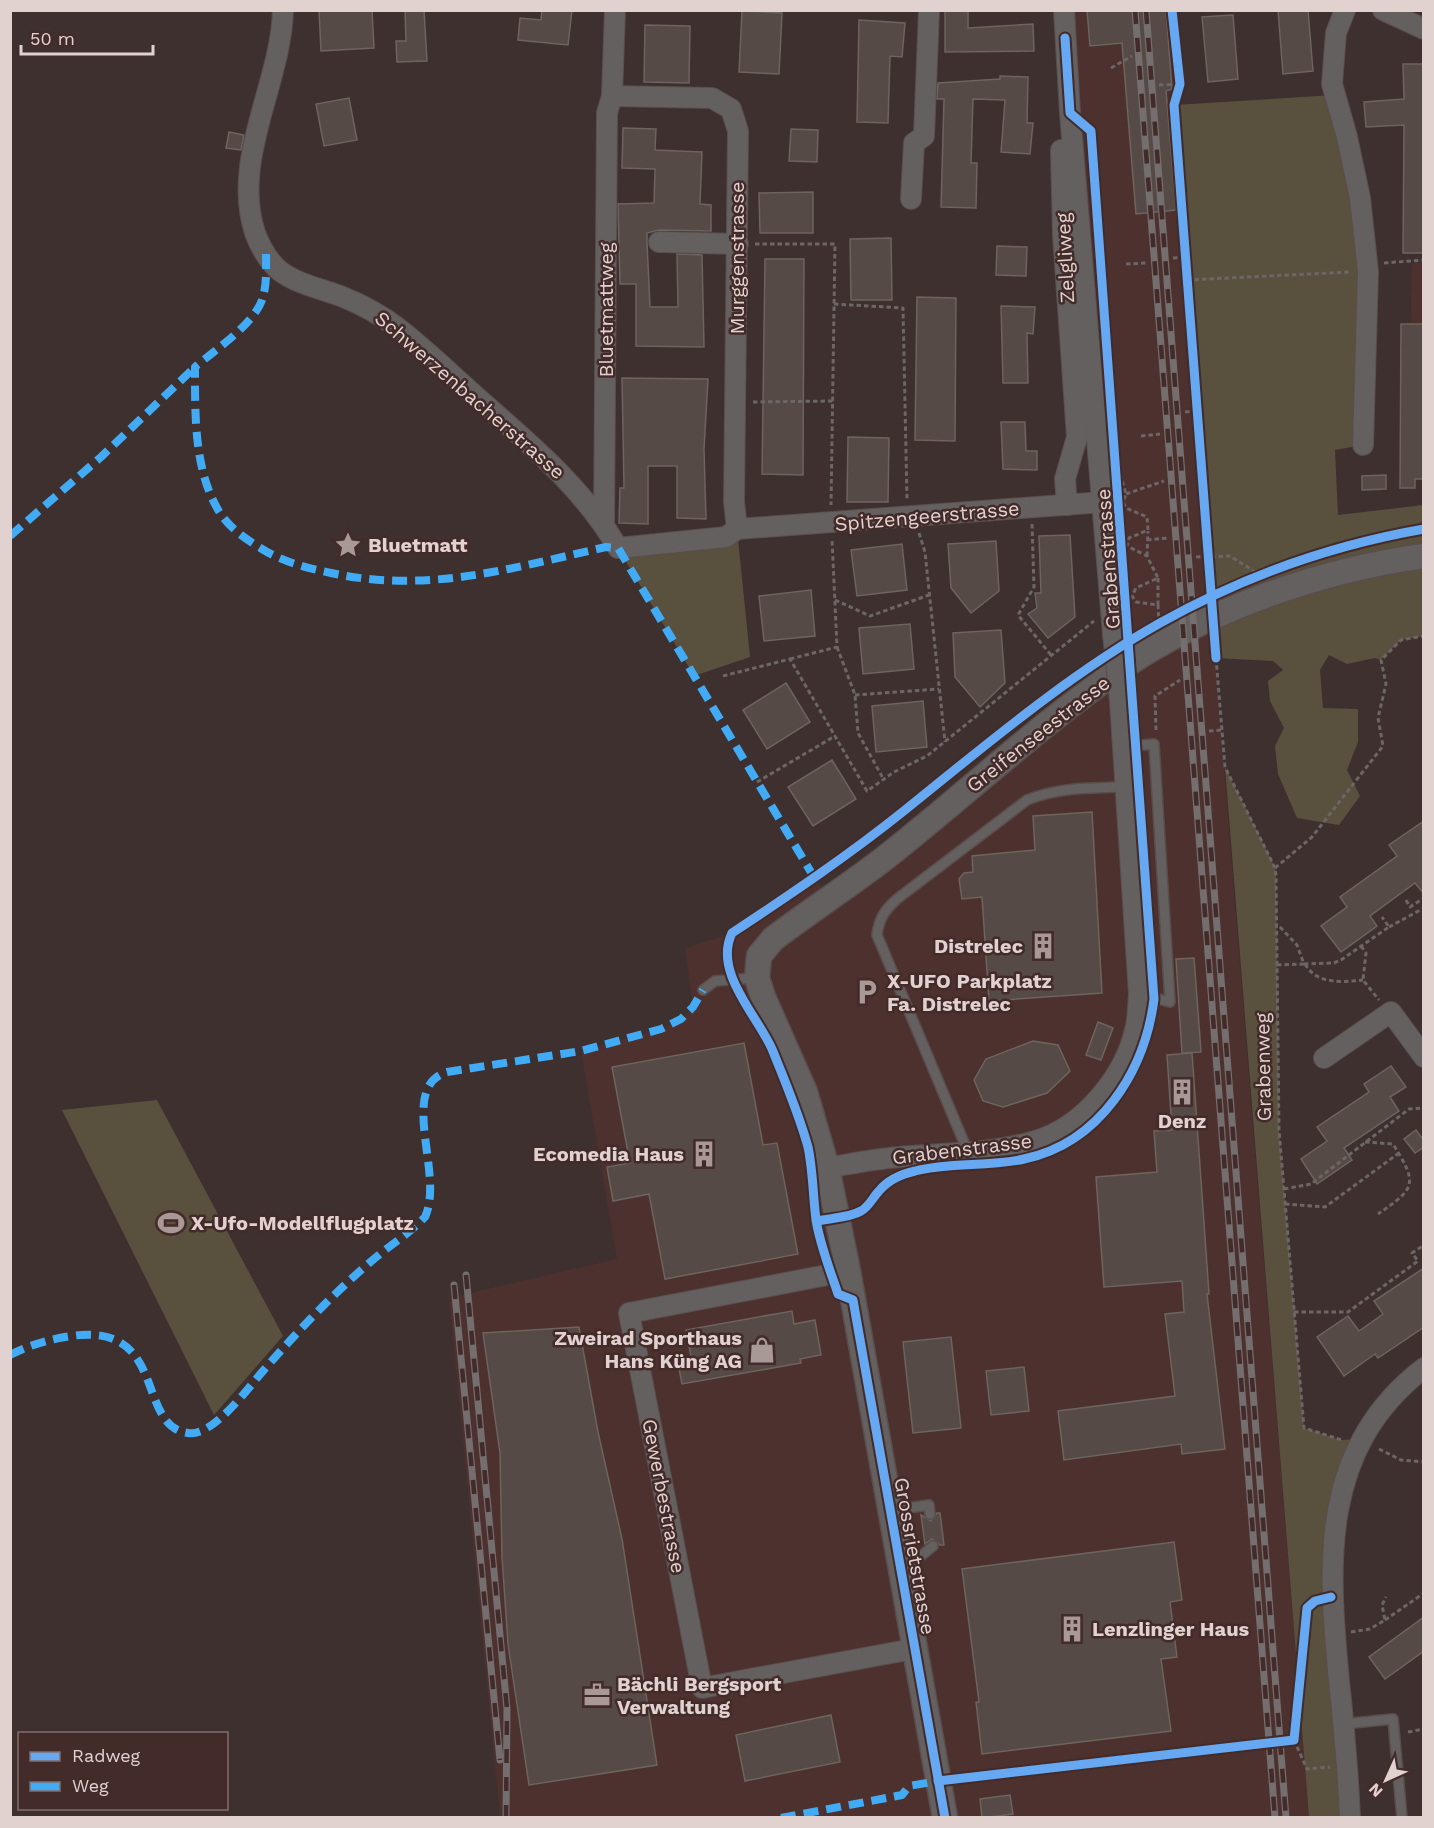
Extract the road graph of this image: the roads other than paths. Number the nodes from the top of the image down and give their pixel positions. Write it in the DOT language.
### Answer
graph roads {
  1 [pos="283,10"];
  2 [pos="615,10"];
  3 [pos="928,10"];
  4 [pos="1055,10"];
  5 [pos="1064,10"];
  6 [pos="1345,10"];
  7 [pos="1383,10"];
  8 [pos="1424,29"];
  9 [pos="612,96"];
  10 [pos="911,200"];
  11 [pos="659,242"];
  12 [pos="738,244"];
  13 [pos="1363,445"];
  14 [pos="1110,502"];
  15 [pos="1067,505"];
  16 [pos="604,524"];
  17 [pos="737,529"];
  18 [pos="618,548"];
  19 [pos="1424,556"];
  20 [pos="1122,747"];
  21 [pos="1125,787"];
  22 [pos="758,978"];
  23 [pos="703,990"];
  24 [pos="1139,994"];
  25 [pos="1424,1057"];
  26 [pos="1324,1058"];
  27 [pos="968,1152"];
  28 [pos="827,1168"];
  29 [pos="848,1271"];
  30 [pos="1424,1368"];
  31 [pos="890,1510"];
  32 [pos="930,1514"];
  33 [pos="933,1546"];
  34 [pos="900,1573"];
  35 [pos="913,1649"];
  36 [pos="1343,1724"];
  37 [pos="945,1818"];
  38 [pos="1350,1818"];
  39 [pos="1402,1818"];
  1 -- 16 [label="street, Schwerzenbacherstrasse"];
  2 -- 9 [label="street, Bluetmattweg"];
  3 -- 10 [label="street"];
  4 -- 15 [label="street, Zelgliweg"];
  5 -- 14 [label="street, Grabenstrasse"];
  6 -- 13 [label="street"];
  7 -- 8 [label="street"];
  9 -- 12 [label="street, Murggenstrasse"];
  9 -- 16 [label="street, Bluetmattweg"];
  11 -- 12 [label="street"];
  12 -- 17 [label="street, Murggenstrasse"];
  14 -- 15 [label="street, Spitzengeerstrasse"];
  14 -- 20 [label="street, Grabenstrasse, bridge"];
  15 -- 17 [label="street, Spitzengeerstrasse"];
  16 -- 18 [label="street, Schwerzenbacherstrasse"];
  17 -- 18 [label="street, Spitzengeerstrasse"];
  19 -- 22 [label="street, Greifenseestrasse"];
  20 -- 21 [label="street, Grabenstrasse"];
  20 -- 24 [label="lane"];
  21 -- 24 [label="street, Grabenstrasse"];
  21 -- 27 [label="lane"];
  22 -- 23 [label="lane"];
  22 -- 28 [label="street, Grossrietstrasse"];
  24 -- 27 [label="street, Grabenstrasse"];
  25 -- 26 [label="street"];
  27 -- 28 [label="street, Grabenstrasse"];
  28 -- 29 [label="street, Grossrietstrasse"];
  29 -- 31 [label="street, Grossrietstrasse"];
  29 -- 35 [label="street, Gewerbestrasse"];
  30 -- 36 [label="street"];
  31 -- 32 [label="lane"];
  31 -- 34 [label="street, Grossrietstrasse"];
  33 -- 34 [label="lane"];
  34 -- 35 [label="street, Grossrietstrasse"];
  35 -- 37 [label="street, Grossrietstrasse"];
  36 -- 38 [label="street"];
  36 -- 39 [label="lane"];
}
